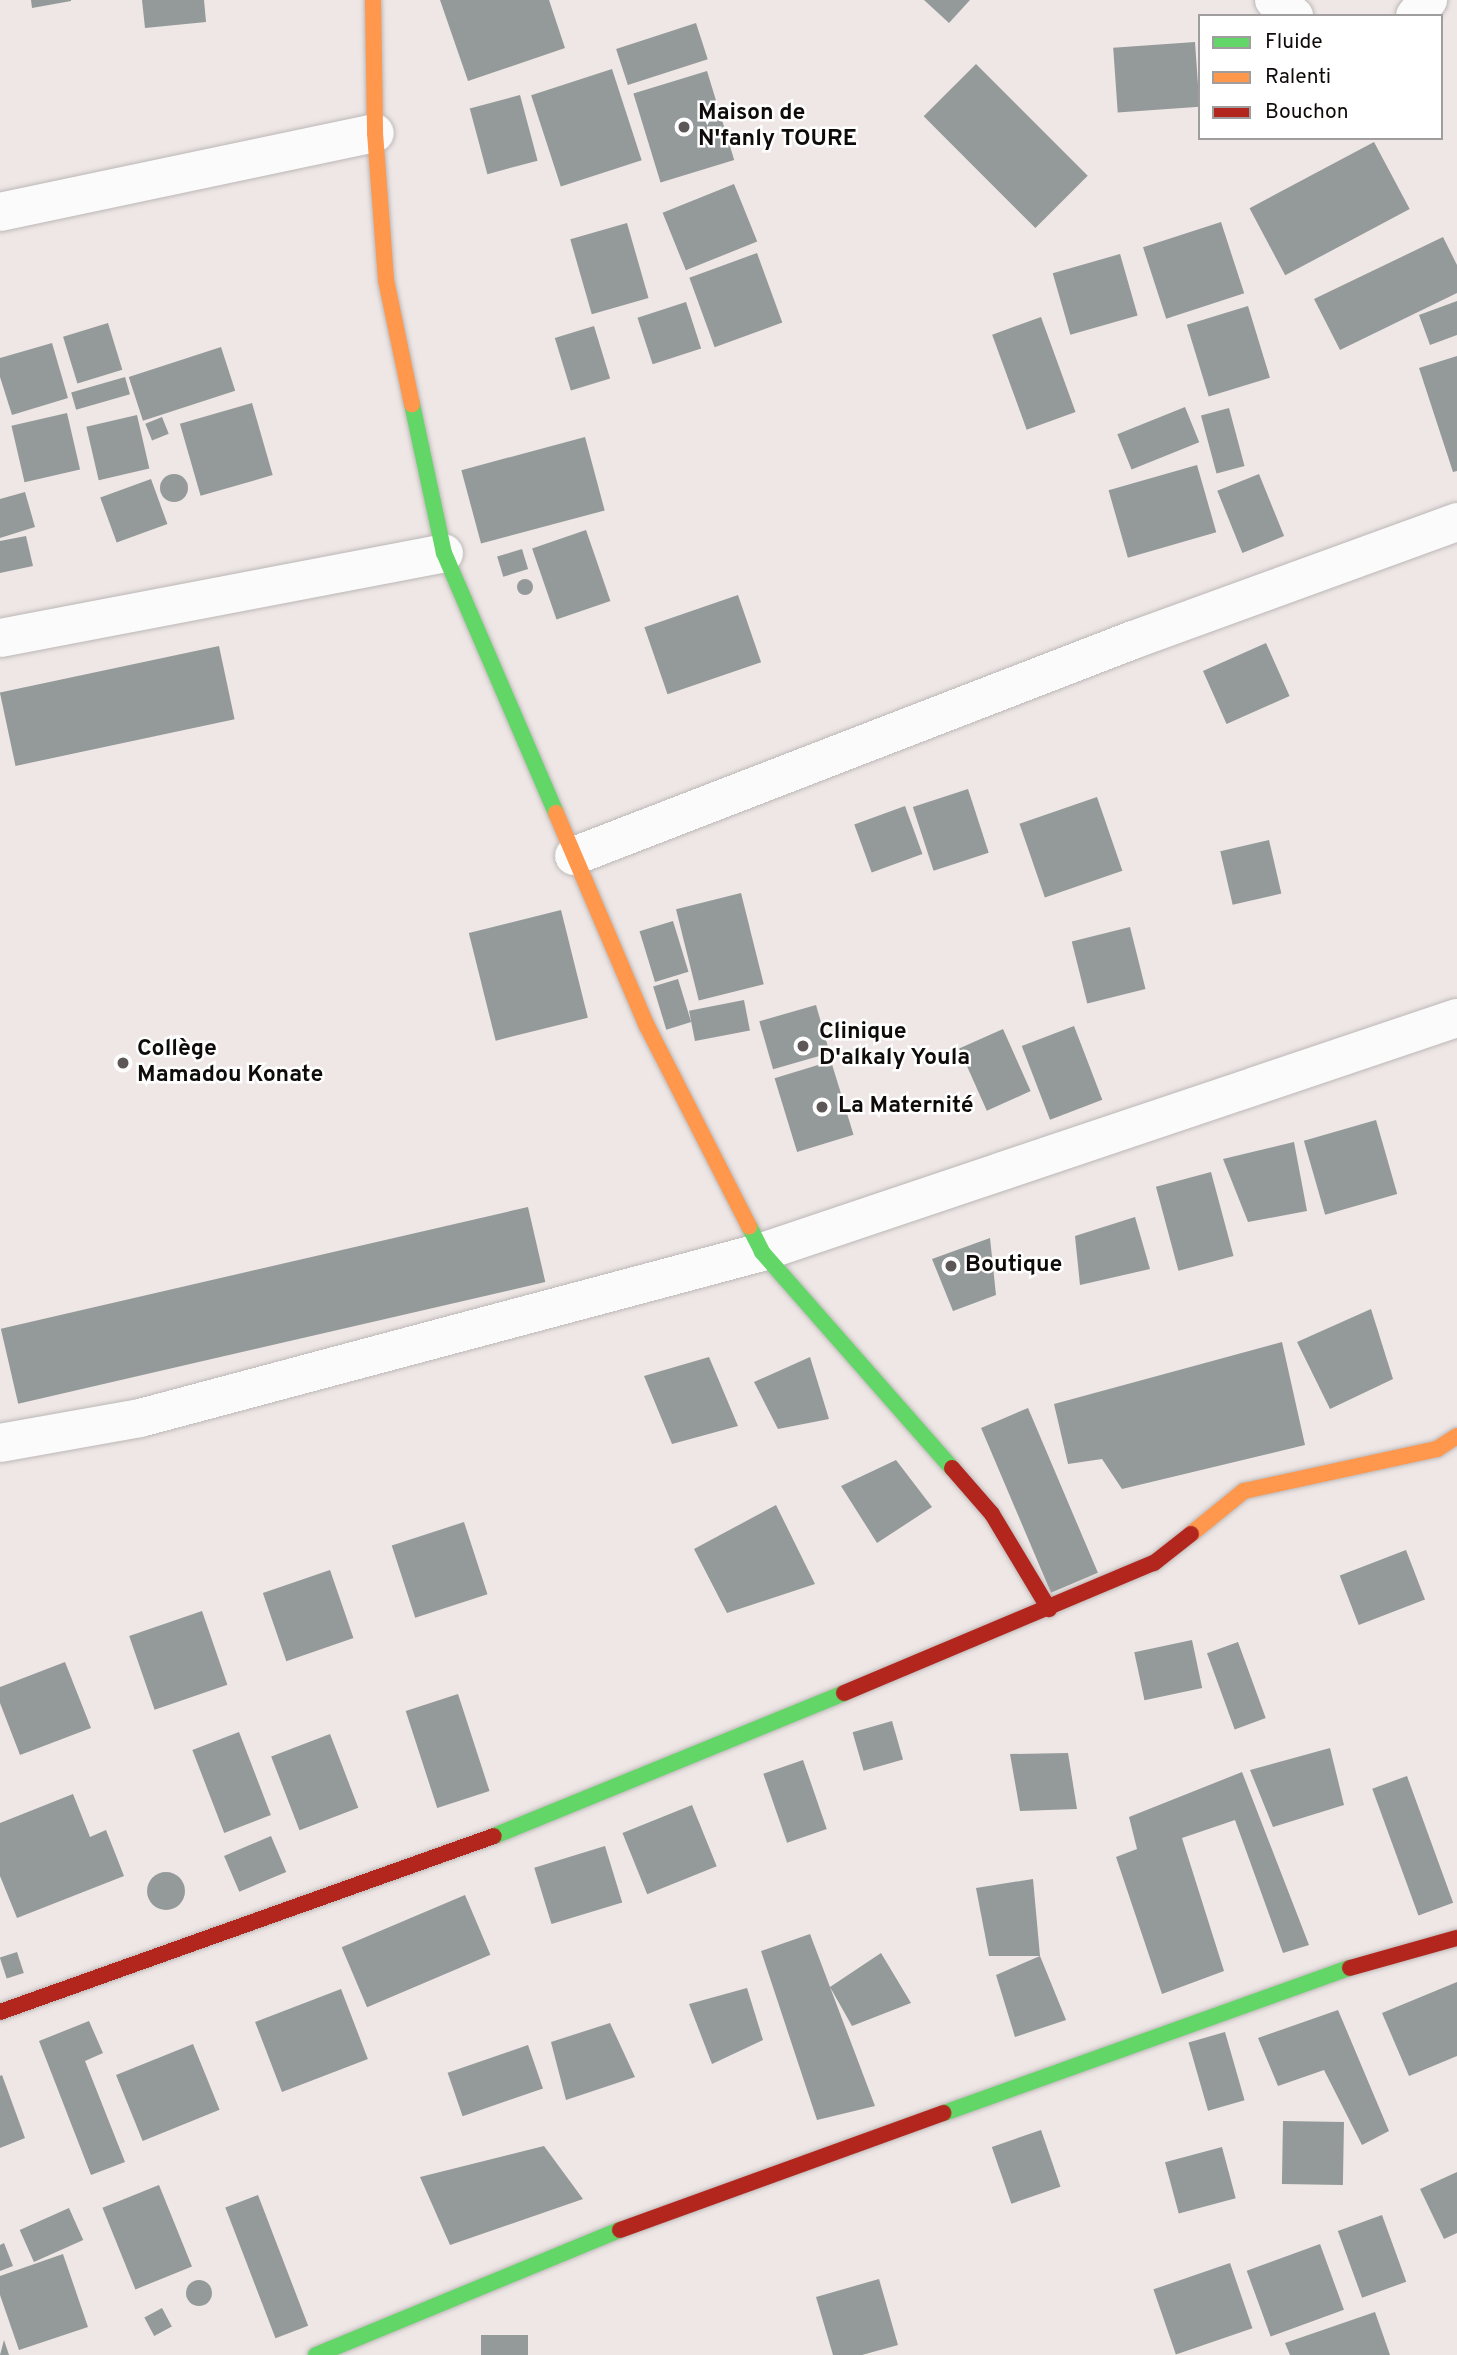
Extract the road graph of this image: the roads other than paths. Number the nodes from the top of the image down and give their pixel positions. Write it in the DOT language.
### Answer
graph roads {
  1 [pos="373,0"];
  2 [pos="1274,0"];
  3 [pos="1428,0"];
  4 [pos="1292,14"];
  5 [pos="1417,14"];
  6 [pos="375,132"];
  7 [pos="0,212"];
  8 [pos="1457,522"];
  9 [pos="444,553"];
  10 [pos="0,638"];
  11 [pos="574,856"];
  12 [pos="1457,1018"];
  13 [pos="762,1252"];
  14 [pos="1457,1436"];
  15 [pos="0,1443"];
  16 [pos="1049,1609"];
  17 [pos="1457,1938"];
  18 [pos="0,2012"];
  19 [pos="316,2355"];
  1 -- 6 [label="street"];
  2 -- 4 [label="street"];
  3 -- 5 [label="street"];
  6 -- 7 [label="street"];
  6 -- 9 [label="street"];
  8 -- 11 [label="street"];
  9 -- 10 [label="street"];
  9 -- 11 [label="street"];
  11 -- 13 [label="street"];
  12 -- 13 [label="street"];
  13 -- 15 [label="street"];
  13 -- 16 [label="street"];
  14 -- 16 [label="street"];
  16 -- 18 [label="street"];
  17 -- 19 [label="street"];
}
